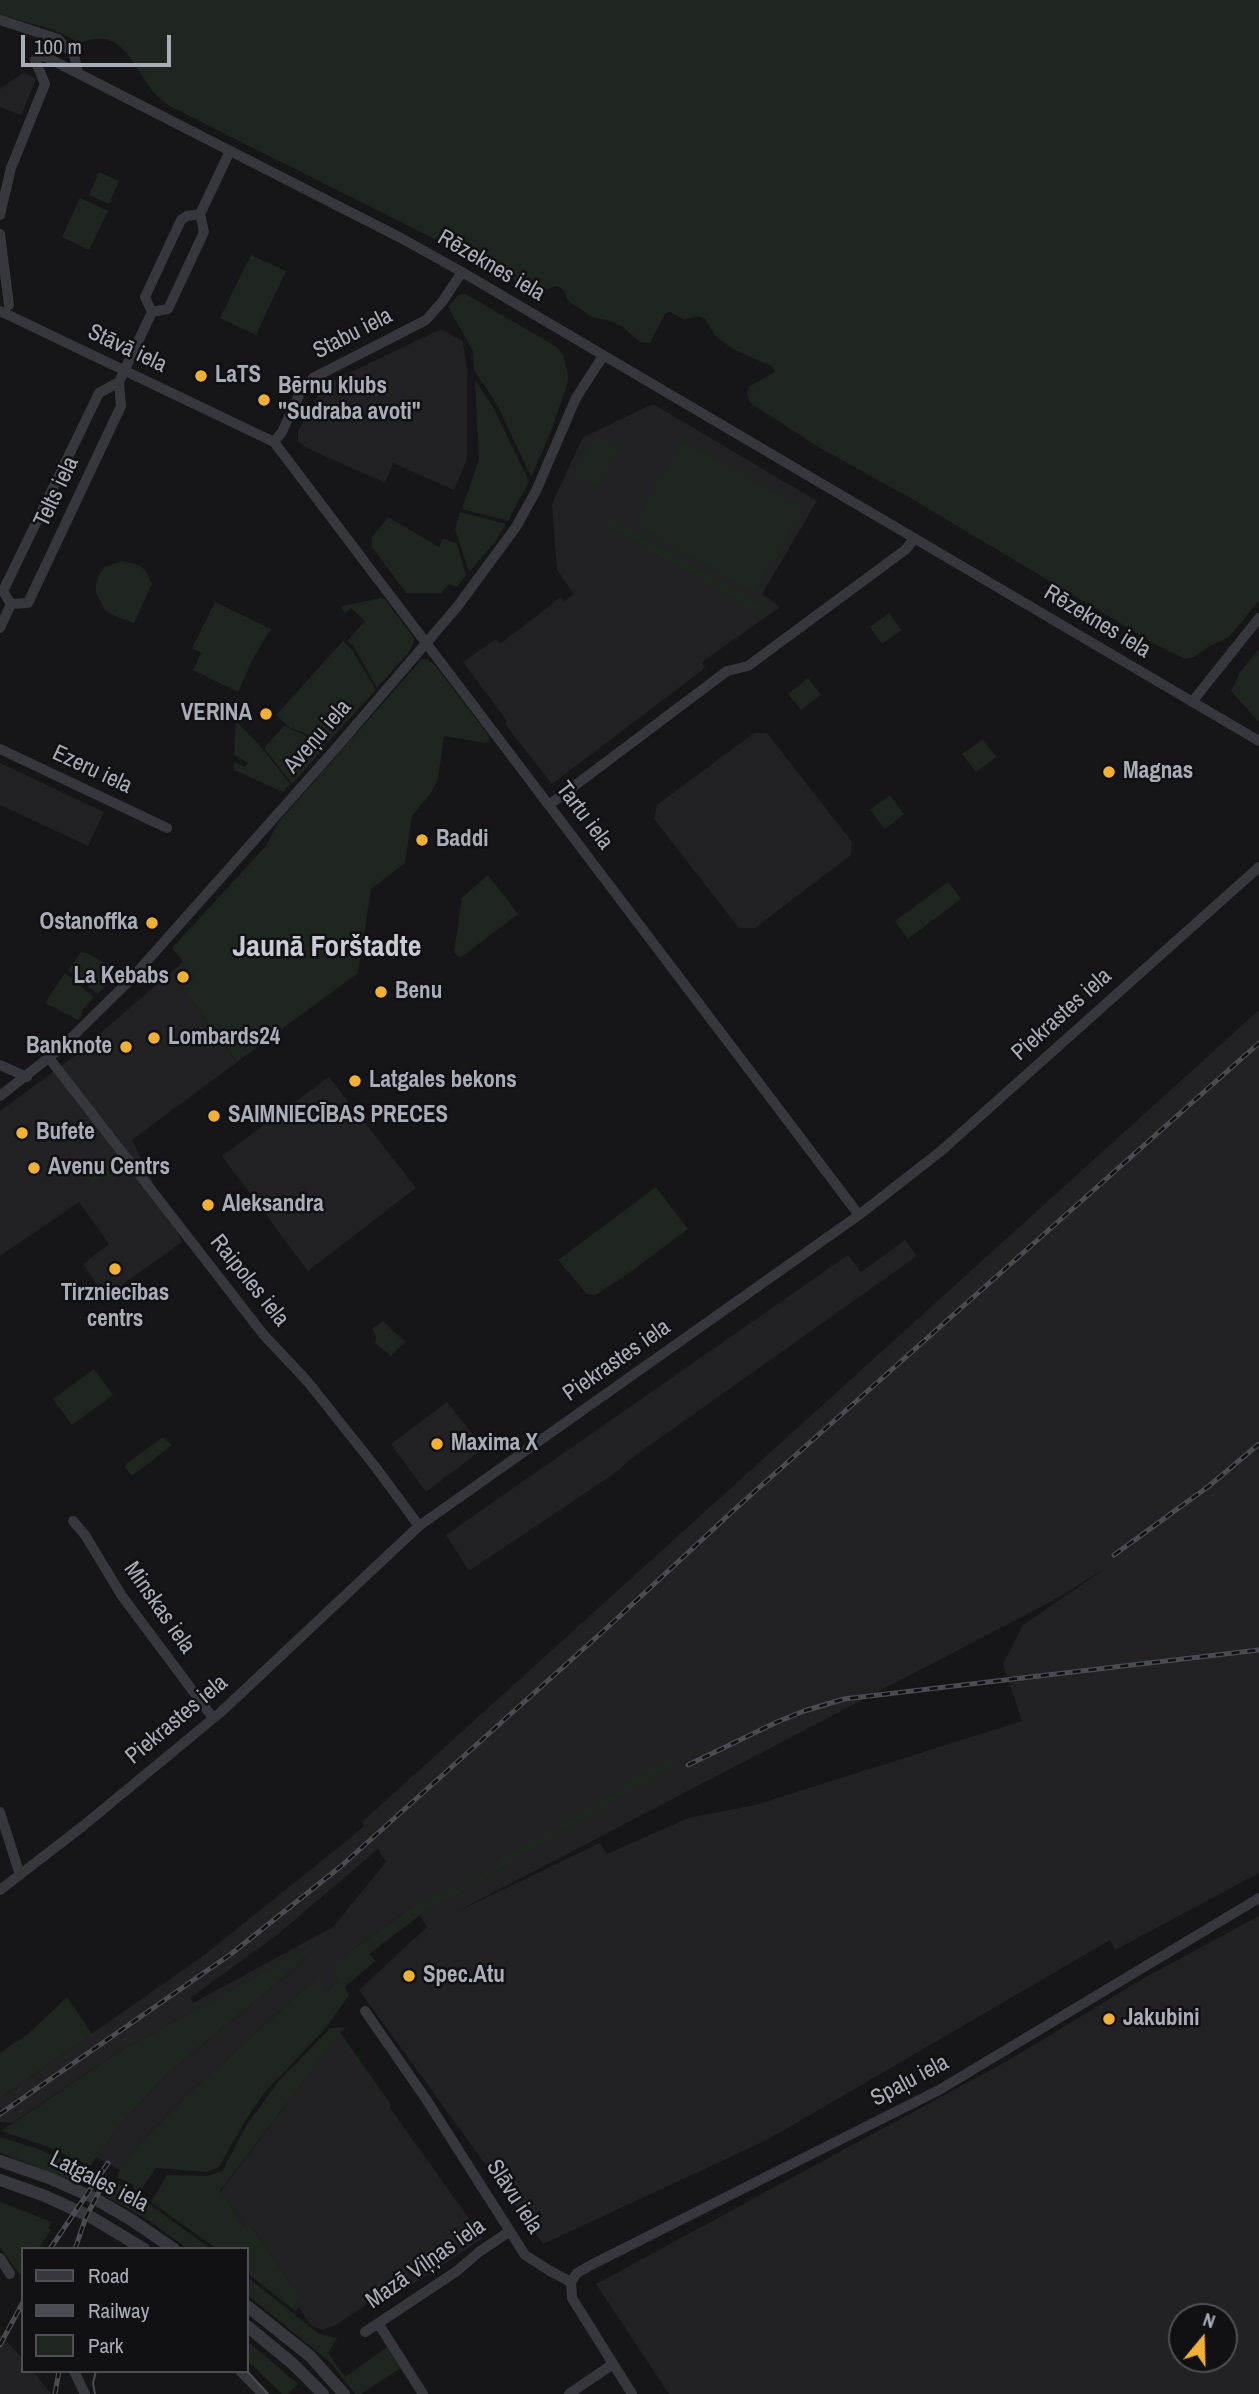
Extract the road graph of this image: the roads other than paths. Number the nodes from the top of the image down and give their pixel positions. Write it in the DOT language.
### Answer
graph roads {
  1 [pos="0,20"];
  2 [pos="78,72"];
  3 [pos="230,151"];
  4 [pos="200,214"];
  5 [pos="0,215"];
  6 [pos="0,234"];
  7 [pos="462,272"];
  8 [pos="4,308"];
  9 [pos="152,312"];
  10 [pos="603,356"];
  11 [pos="124,371"];
  12 [pos="119,382"];
  13 [pos="274,442"];
  14 [pos="915,538"];
  15 [pos="11,604"];
  16 [pos="1259,618"];
  17 [pos="0,628"];
  18 [pos="426,643"];
  19 [pos="1192,702"];
  20 [pos="1259,741"];
  21 [pos="0,749"];
  22 [pos="549,805"];
  23 [pos="167,828"];
  24 [pos="1259,867"];
  25 [pos="49,1058"];
  26 [pos="0,1065"];
  27 [pos="27,1077"];
  28 [pos="0,1096"];
  29 [pos="859,1215"];
  30 [pos="73,1521"];
  31 [pos="419,1526"];
  32 [pos="214,1718"];
  33 [pos="0,1812"];
  34 [pos="20,1875"];
  35 [pos="0,1890"];
  36 [pos="1259,1898"];
  37 [pos="365,2011"];
  38 [pos="0,2161"];
  39 [pos="0,2180"];
  40 [pos="510,2231"];
  41 [pos="141,2247"];
  42 [pos="171,2247"];
  43 [pos="0,2258"];
  44 [pos="10,2274"];
  45 [pos="571,2282"];
  46 [pos="248,2307"];
  47 [pos="378,2323"];
  48 [pos="248,2327"];
  49 [pos="365,2332"];
  50 [pos="613,2364"];
  51 [pos="75,2373"];
  52 [pos="242,2373"];
  53 [pos="85,2394"];
  54 [pos="263,2394"];
  55 [pos="323,2394"];
  56 [pos="344,2394"];
  57 [pos="423,2394"];
  58 [pos="569,2394"];
  59 [pos="632,2394"];
  1 -- 2 [label="street"];
  2 -- 3 [label="street, Rēzeknes iela"];
  2 -- 5 [label="street, Rēzeknes iela"];
  3 -- 4 [label="street, Telts iela"];
  3 -- 7 [label="street, Rēzeknes iela"];
  4 -- 9 [label="street, Telts iela"];
  4 -- 9 [label="street, Telts iela"];
  6 -- 8 [label="street"];
  7 -- 10 [label="street, Rēzeknes iela"];
  7 -- 13 [label="street, Stabu iela"];
  8 -- 11 [label="street, Stāvā iela"];
  9 -- 11 [label="street, Telts iela"];
  10 -- 14 [label="street, Rēzeknes iela"];
  10 -- 18 [label="street, Aveņu iela"];
  11 -- 12 [label="street, Telts iela"];
  11 -- 13 [label="street, Stāvā iela"];
  12 -- 15 [label="street, Telts iela"];
  12 -- 15 [label="street, Telts iela"];
  13 -- 18 [label="street, Tartu iela"];
  14 -- 19 [label="street, Rēzeknes iela"];
  14 -- 22 [label="street"];
  15 -- 17 [label="street, Telts iela"];
  16 -- 19 [label="street"];
  18 -- 22 [label="street, Tartu iela"];
  18 -- 25 [label="street, Aveņu iela"];
  19 -- 20 [label="street, Rēzeknes iela"];
  21 -- 23 [label="street, Ezeru iela"];
  22 -- 29 [label="street, Tartu iela"];
  24 -- 29 [label="street, Piekrastes iela"];
  25 -- 27 [label="street, Aveņu iela"];
  25 -- 31 [label="street, Raipoles iela"];
  26 -- 27 [label="street"];
  27 -- 28 [label="street, Aveņu iela"];
  29 -- 31 [label="street, Piekrastes iela"];
  30 -- 32 [label="street, Minskas iela"];
  31 -- 32 [label="street, Piekrastes iela"];
  32 -- 34 [label="street, Piekrastes iela"];
  33 -- 34 [label="street"];
  34 -- 35 [label="street, Piekrastes iela"];
  36 -- 45 [label="street, Spaļu iela"];
  37 -- 40 [label="street, Slāvu iela"];
  38 -- 42 [label="street, Latgales iela"];
  39 -- 41 [label="street, Latgales iela"];
  40 -- 45 [label="street, Slāvu iela"];
  40 -- 47 [label="street, Mazā Viļņas iela"];
  43 -- 44 [label="street"];
  45 -- 50 [label="street"];
  46 -- 56 [label="street"];
  47 -- 49 [label="street, Mazā Viļņas iela"];
  47 -- 57 [label="street"];
  48 -- 55 [label="street"];
  50 -- 58 [label="street"];
  50 -- 59 [label="street"];
  51 -- 53 [label="street"];
  52 -- 54 [label="street"];
}
